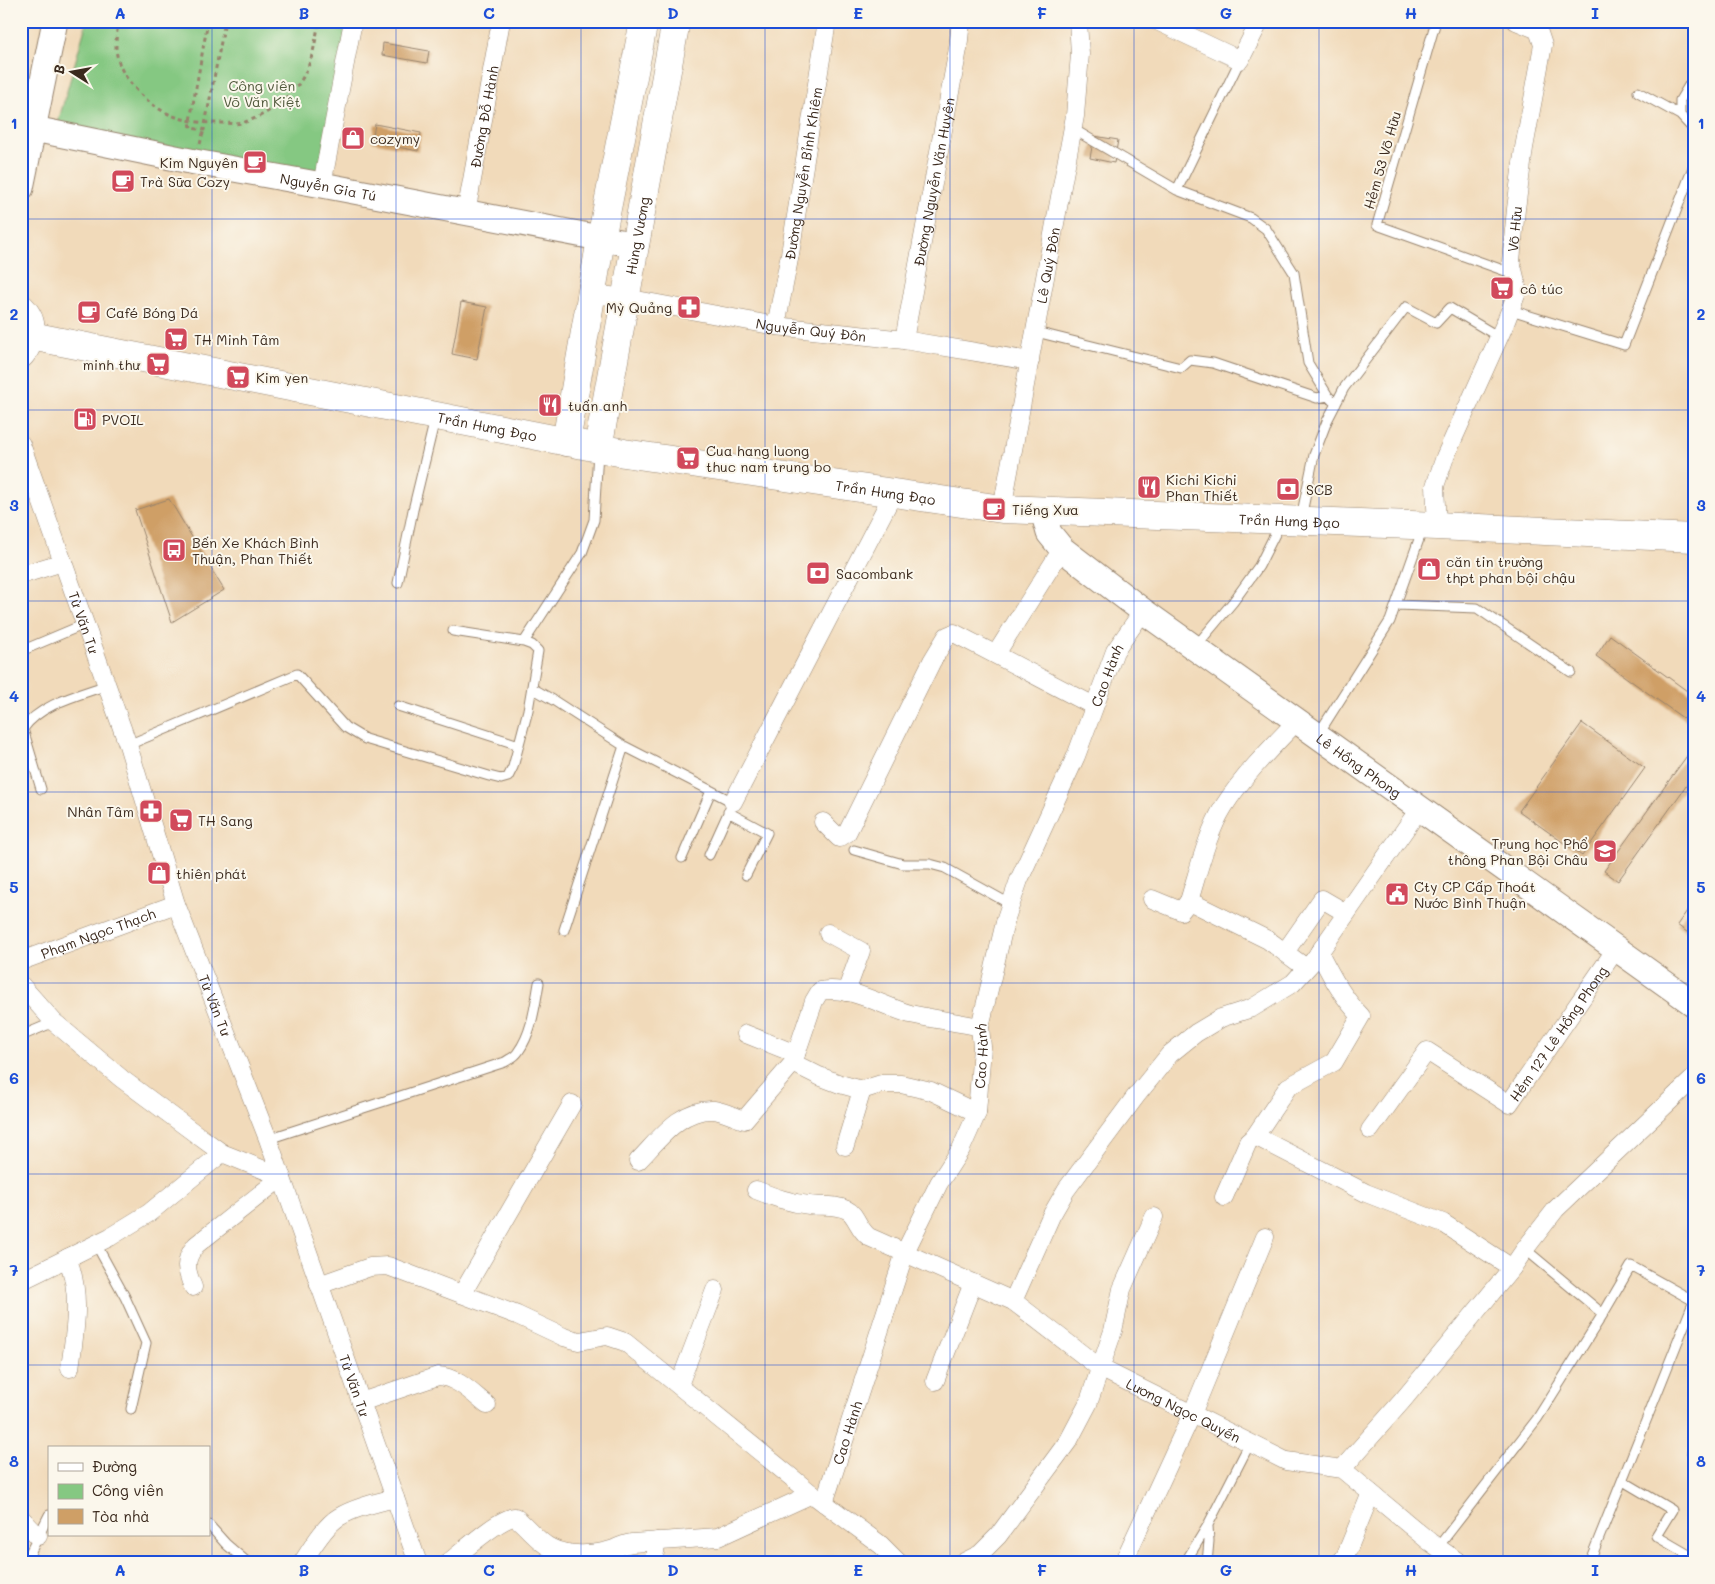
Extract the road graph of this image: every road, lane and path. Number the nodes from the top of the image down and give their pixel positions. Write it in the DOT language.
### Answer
graph roads {
  1 [pos="55,21"];
  2 [pos="118,21"];
  3 [pos="208,21"];
  4 [pos="225,21"];
  5 [pos="319,21"];
  6 [pos="353,21"];
  7 [pos="501,21"];
  8 [pos="644,21"];
  9 [pos="676,21"];
  10 [pos="827,21"];
  11 [pos="961,21"];
  12 [pos="1078,21"];
  13 [pos="1157,21"];
  14 [pos="1260,21"];
  15 [pos="1436,21"];
  16 [pos="1516,21"];
  17 [pos="1240,60"];
  18 [pos="1694,77"];
  19 [pos="1638,92"];
  20 [pos="1680,115"];
  21 [pos="190,121"];
  22 [pos="205,124"];
  23 [pos="28,128"];
  24 [pos="1073,129"];
  25 [pos="1694,130"];
  26 [pos="1694,165"];
  27 [pos="322,185"];
  28 [pos="21,188"];
  29 [pos="1177,190"];
  30 [pos="466,213"];
  31 [pos="601,238"];
  32 [pos="636,245"];
  33 [pos="1514,274"];
  34 [pos="593,294"];
  35 [pos="626,298"];
  36 [pos="21,308"];
  37 [pos="1511,310"];
  38 [pos="776,326"];
  39 [pos="1036,332"];
  40 [pos="1499,337"];
  41 [pos="904,340"];
  42 [pos="26,345"];
  43 [pos="1030,361"];
  44 [pos="1328,396"];
  45 [pos="1336,404"];
  46 [pos="436,416"];
  47 [pos="566,442"];
  48 [pos="21,444"];
  49 [pos="598,448"];
  50 [pos="893,494"];
  51 [pos="1002,509"];
  52 [pos="1043,511"];
  53 [pos="1292,520"];
  54 [pos="1430,525"];
  55 [pos="1694,538"];
  56 [pos="1062,549"];
  57 [pos="63,562"];
  58 [pos="21,575"];
  59 [pos="398,583"];
  60 [pos="1397,605"];
  61 [pos="1142,611"];
  62 [pos="85,624"];
  63 [pos="453,632"];
  64 [pos="524,642"];
  65 [pos="1194,648"];
  66 [pos="21,651"];
  67 [pos="996,654"];
  68 [pos="1571,672"];
  69 [pos="107,685"];
  70 [pos="532,688"];
  71 [pos="398,706"];
  72 [pos="1094,706"];
  73 [pos="1297,721"];
  74 [pos="1317,736"];
  75 [pos="128,745"];
  76 [pos="519,745"];
  77 [pos="624,746"];
  78 [pos="41,789"];
  79 [pos="712,791"];
  80 [pos="731,807"];
  81 [pos="1420,808"];
  82 [pos="823,822"];
  83 [pos="854,850"];
  84 [pos="709,855"];
  85 [pos="682,858"];
  86 [pos="746,875"];
  87 [pos="1152,899"];
  88 [pos="1189,900"];
  89 [pos="176,904"];
  90 [pos="1010,904"];
  91 [pos="1346,913"];
  92 [pos="564,930"];
  93 [pos="828,934"];
  94 [pos="1616,949"];
  95 [pos="1285,952"];
  96 [pos="1319,952"];
  97 [pos="21,961"];
  98 [pos="1306,968"];
  99 [pos="539,983"];
  100 [pos="21,985"];
  101 [pos="846,992"];
  102 [pos="1694,1004"];
  103 [pos="54,1022"];
  104 [pos="980,1026"];
  105 [pos="746,1034"];
  106 [pos="21,1036"];
  107 [pos="794,1059"];
  108 [pos="1694,1078"];
  109 [pos="862,1090"];
  110 [pos="572,1104"];
  111 [pos="977,1113"];
  112 [pos="1370,1130"];
  113 [pos="1254,1136"];
  114 [pos="268,1139"];
  115 [pos="845,1146"];
  116 [pos="222,1153"];
  117 [pos="638,1161"];
  118 [pos="282,1178"];
  119 [pos="756,1190"];
  120 [pos="1224,1197"];
  121 [pos="1154,1217"];
  122 [pos="1266,1237"];
  123 [pos="96,1244"];
  124 [pos="1524,1249"];
  125 [pos="904,1252"];
  126 [pos="67,1258"];
  127 [pos="1512,1268"];
  128 [pos="21,1281"];
  129 [pos="973,1283"];
  130 [pos="320,1285"];
  131 [pos="192,1288"];
  132 [pos="715,1290"];
  133 [pos="462,1294"];
  134 [pos="1013,1301"];
  135 [pos="1694,1301"];
  136 [pos="1603,1314"];
  137 [pos="70,1368"];
  138 [pos="1100,1368"];
  139 [pos="935,1381"];
  140 [pos="679,1385"];
  141 [pos="361,1402"];
  142 [pos="488,1405"];
  143 [pos="132,1409"];
  144 [pos="1192,1414"];
  145 [pos="1250,1443"];
  146 [pos="1342,1469"];
  147 [pos="1623,1480"];
  148 [pos="1371,1493"];
  149 [pos="395,1498"];
  150 [pos="818,1498"];
  151 [pos="48,1517"];
  152 [pos="21,1518"];
  153 [pos="1208,1525"];
  154 [pos="210,1526"];
  155 [pos="38,1536"];
  156 [pos="657,1541"];
  157 [pos="1440,1554"];
  158 [pos="1189,1556"];
  159 [pos="1694,1558"];
  160 [pos="27,1561"];
  161 [pos="248,1563"];
  162 [pos="302,1563"];
  163 [pos="418,1563"];
  164 [pos="448,1563"];
  165 [pos="653,1563"];
  166 [pos="899,1563"];
  167 [pos="962,1563"];
  168 [pos="1123,1563"];
  169 [pos="1207,1563"];
  170 [pos="1339,1563"];
  171 [pos="1460,1563"];
  172 [pos="1589,1563"];
  1 -- 23 [label="main road"];
  2 -- 21 [label="path"];
  3 -- 21 [label="path"];
  4 -- 22 [label="path"];
  5 -- 22 [label="path"];
  6 -- 27 [label="street"];
  7 -- 30 [label="street, Đường Đỗ Hành"];
  8 -- 31 [label="main road"];
  9 -- 32 [label="main road, Hùng Vương"];
  10 -- 38 [label="street, Đường Nguyễn Bỉnh Khiêm"];
  11 -- 41 [label="street, Đường Nguyễn Văn Huyên"];
  12 -- 24 [label="street, Lê Quý Đôn"];
  13 -- 17 [label="street"];
  14 -- 17 [label="street"];
  15 -- 33 [label="lane, Hẻm 53 Võ Hữu"];
  16 -- 33 [label="street, Võ Hữu"];
  17 -- 29 [label="lane"];
  18 -- 20 [label="lane"];
  19 -- 20 [label="lane"];
  20 -- 25 [label="lane"];
  21 -- 22 [label="path"];
  21 -- 22 [label="path"];
  23 -- 27 [label="main road, Nguyễn Gia Tú"];
  23 -- 28 [label="main road"];
  24 -- 29 [label="lane"];
  24 -- 39 [label="street, Lê Quý Đôn"];
  26 -- 37 [label="lane"];
  27 -- 30 [label="main road, Nguyễn Gia Tú"];
  29 -- 44 [label="lane"];
  30 -- 31 [label="main road, Nguyễn Gia Tú"];
  31 -- 32 [label="main road, Nguyễn Gia Tú"];
  31 -- 34 [label="main road"];
  32 -- 35 [label="main road, Hùng Vương"];
  33 -- 37 [label="street, Võ Hữu"];
  34 -- 35 [label="street, Nguyễn Quý Đôn"];
  34 -- 47 [label="main road"];
  35 -- 38 [label="street, Nguyễn Quý Đôn"];
  35 -- 49 [label="main road, Hùng Vương"];
  36 -- 42 [label="main road"];
  37 -- 40 [label="street, Võ Hữu"];
  38 -- 41 [label="street, Nguyễn Quý Đôn"];
  39 -- 43 [label="street, Lê Quý Đôn"];
  39 -- 44 [label="lane"];
  40 -- 45 [label="lane"];
  40 -- 54 [label="street, Võ Hữu"];
  41 -- 43 [label="street, Nguyễn Quý Đôn"];
  42 -- 46 [label="main road, Trần Hưng Đạo"];
  43 -- 51 [label="street, Lê Quý Đôn"];
  44 -- 45 [label="lane"];
  45 -- 53 [label="lane"];
  46 -- 47 [label="main road, Trần Hưng Đạo"];
  46 -- 59 [label="lane"];
  47 -- 49 [label="main road, Trần Hưng Đạo"];
  48 -- 57 [label="street, Từ Văn Tư"];
  49 -- 50 [label="main road, Trần Hưng Đạo"];
  49 -- 64 [label="lane"];
  50 -- 51 [label="main road, Trần Hưng Đạo"];
  50 -- 80 [label="street"];
  51 -- 52 [label="main road, Trần Hưng Đạo"];
  52 -- 53 [label="main road, Trần Hưng Đạo"];
  52 -- 56 [label="main road, Lê Hồng Phong"];
  53 -- 54 [label="main road, Trần Hưng Đạo"];
  53 -- 65 [label="lane"];
  54 -- 55 [label="main road, Trần Hưng Đạo"];
  54 -- 60 [label="lane"];
  56 -- 61 [label="main road, Lê Hồng Phong"];
  56 -- 67 [label="street"];
  57 -- 58 [label="street"];
  57 -- 62 [label="street, Từ Văn Tư"];
  60 -- 68 [label="lane"];
  60 -- 74 [label="lane"];
  61 -- 65 [label="main road, Lê Hồng Phong"];
  61 -- 72 [label="street, Cao Hành"];
  62 -- 66 [label="lane"];
  62 -- 69 [label="street, Từ Văn Tư"];
  63 -- 64 [label="lane"];
  64 -- 70 [label="lane"];
  65 -- 73 [label="main road, Lê Hồng Phong"];
  67 -- 72 [label="street"];
  67 -- 82 [label="street"];
  69 -- 75 [label="street, Từ Văn Tư"];
  69 -- 78 [label="lane"];
  70 -- 76 [label="lane"];
  70 -- 77 [label="lane"];
  71 -- 76 [label="lane"];
  72 -- 90 [label="street, Cao Hành"];
  73 -- 74 [label="main road, Lê Hồng Phong"];
  73 -- 88 [label="street"];
  74 -- 81 [label="main road, Lê Hồng Phong"];
  75 -- 76 [label="lane"];
  75 -- 89 [label="street, Từ Văn Tư"];
  77 -- 79 [label="lane"];
  77 -- 92 [label="lane"];
  79 -- 80 [label="lane"];
  79 -- 85 [label="lane"];
  80 -- 84 [label="lane"];
  80 -- 86 [label="lane"];
  81 -- 91 [label="street"];
  81 -- 94 [label="main road, Lê Hồng Phong"];
  83 -- 90 [label="lane"];
  87 -- 88 [label="street"];
  88 -- 95 [label="street"];
  89 -- 97 [label="street, Phạm Ngọc Thạch"];
  89 -- 114 [label="street, Từ Văn Tư"];
  90 -- 104 [label="street, Cao Hành"];
  91 -- 95 [label="street"];
  91 -- 96 [label="street"];
  93 -- 101 [label="street"];
  94 -- 102 [label="main road, Lê Hồng Phong"];
  94 -- 112 [label="street, Hẻm 127 Lê Hồng Phong"];
  95 -- 98 [label="street"];
  96 -- 98 [label="street"];
  96 -- 113 [label="street"];
  98 -- 134 [label="street"];
  99 -- 114 [label="lane"];
  100 -- 103 [label="street"];
  101 -- 104 [label="street"];
  101 -- 107 [label="street"];
  103 -- 106 [label="lane"];
  103 -- 116 [label="street"];
  104 -- 111 [label="street, Cao Hành"];
  105 -- 107 [label="street"];
  107 -- 109 [label="street"];
  107 -- 117 [label="street"];
  108 -- 124 [label="street"];
  109 -- 111 [label="street"];
  109 -- 115 [label="street"];
  110 -- 133 [label="street"];
  111 -- 125 [label="street, Cao Hành"];
  113 -- 120 [label="street"];
  113 -- 127 [label="street"];
  114 -- 118 [label="street, Từ Văn Tư"];
  116 -- 118 [label="street"];
  116 -- 123 [label="street"];
  118 -- 130 [label="street, Từ Văn Tư"];
  118 -- 131 [label="street"];
  119 -- 125 [label="street, Lương Ngọc Quyến"];
  121 -- 138 [label="street"];
  122 -- 144 [label="street"];
  123 -- 126 [label="street"];
  123 -- 143 [label="lane"];
  124 -- 127 [label="street"];
  124 -- 136 [label="lane"];
  125 -- 129 [label="street, Lương Ngọc Quyến"];
  125 -- 150 [label="street, Cao Hành"];
  126 -- 128 [label="street"];
  126 -- 137 [label="street"];
  127 -- 146 [label="street"];
  129 -- 134 [label="street, Lương Ngọc Quyến"];
  129 -- 139 [label="street"];
  130 -- 133 [label="street"];
  130 -- 141 [label="street, Từ Văn Tư"];
  132 -- 140 [label="street"];
  133 -- 140 [label="street"];
  134 -- 138 [label="street, Lương Ngọc Quyến"];
  135 -- 136 [label="lane"];
  135 -- 147 [label="lane"];
  136 -- 157 [label="lane"];
  138 -- 144 [label="street, Lương Ngọc Quyến"];
  138 -- 167 [label="street"];
  140 -- 150 [label="street"];
  141 -- 142 [label="street"];
  141 -- 149 [label="street, Từ Văn Tư"];
  144 -- 145 [label="street, Lương Ngọc Quyến"];
  144 -- 168 [label="street"];
  145 -- 146 [label="street, Lương Ngọc Quyến"];
  145 -- 153 [label="lane"];
  146 -- 148 [label="street"];
  147 -- 159 [label="lane"];
  147 -- 172 [label="lane"];
  148 -- 157 [label="street"];
  148 -- 170 [label="street"];
  149 -- 162 [label="street"];
  149 -- 163 [label="street, Từ Văn Tư"];
  150 -- 156 [label="street"];
  150 -- 166 [label="street"];
  151 -- 155 [label="lane"];
  152 -- 155 [label="street"];
  153 -- 158 [label="lane"];
  153 -- 169 [label="lane"];
  154 -- 161 [label="lane"];
  155 -- 160 [label="lane"];
  156 -- 164 [label="street"];
  156 -- 165 [label="street"];
  157 -- 171 [label="street"];
}
